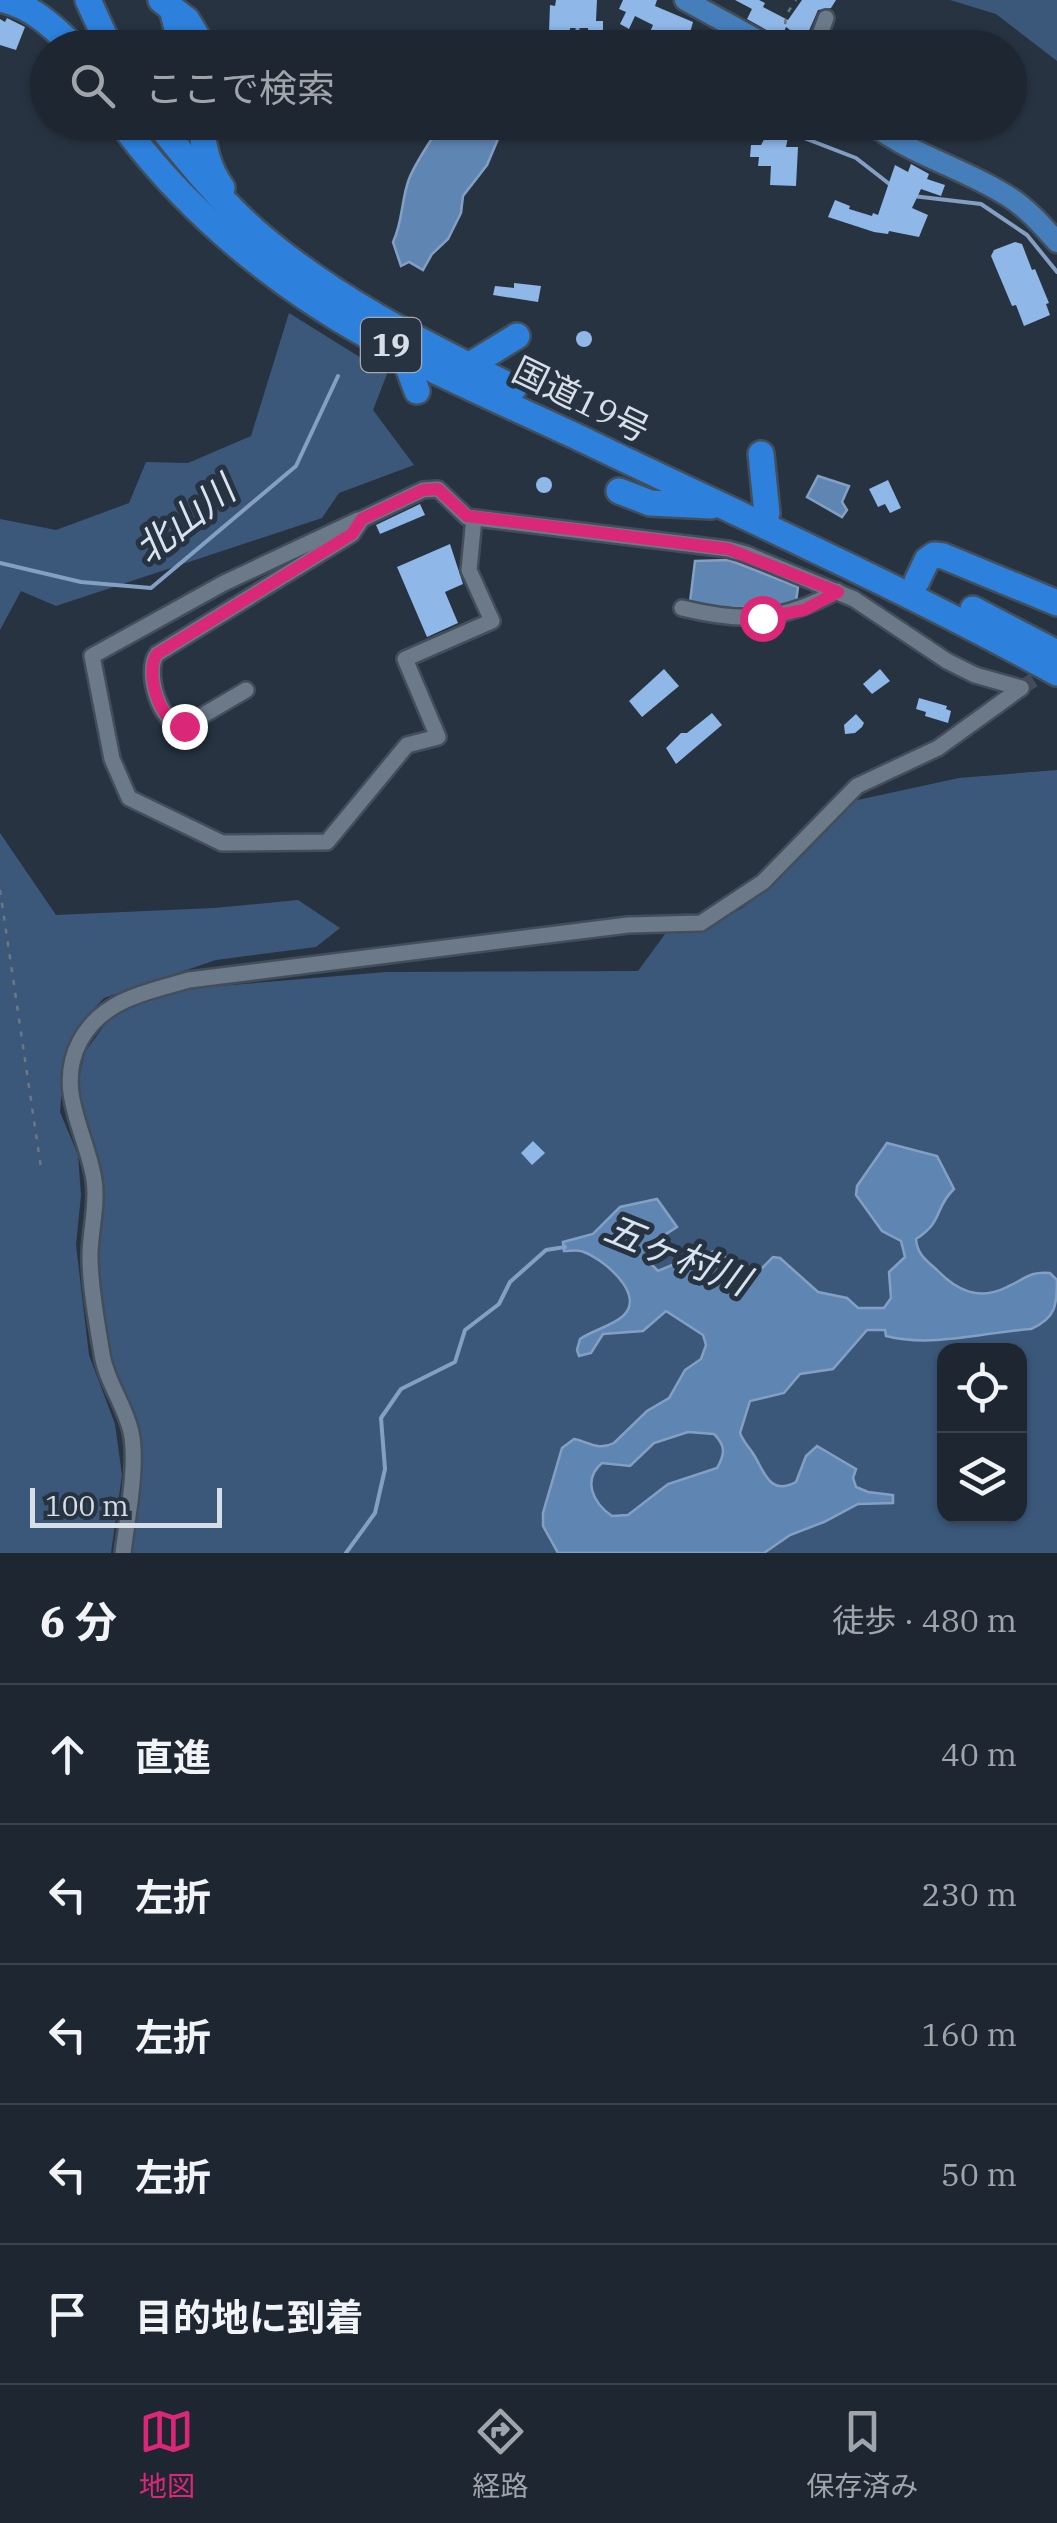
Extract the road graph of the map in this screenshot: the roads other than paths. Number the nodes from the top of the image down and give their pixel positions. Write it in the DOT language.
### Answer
graph roads {
  1 [pos="4,0"];
  2 [pos="50,0"];
  3 [pos="685,0"];
  4 [pos="167,5"];
  5 [pos="91,8"];
  6 [pos="826,18"];
  7 [pos="55,30"];
  8 [pos="63,30"];
  9 [pos="107,30"];
  10 [pos="176,30"];
  11 [pos="193,30"];
  12 [pos="742,30"];
  13 [pos="822,30"];
  14 [pos="137,140"];
  15 [pos="171,140"];
  16 [pos="202,140"];
  17 [pos="895,140"];
  18 [pos="251,228"];
  19 [pos="1057,242"];
  20 [pos="517,336"];
  21 [pos="402,351"];
  22 [pos="470,365"];
  23 [pos="417,391"];
  24 [pos="762,454"];
  25 [pos="619,491"];
  26 [pos="721,506"];
  27 [pos="767,513"];
  28 [pos="474,518"];
  29 [pos="362,519"];
  30 [pos="917,582"];
  31 [pos="838,592"];
  32 [pos="1057,603"];
  33 [pos="682,608"];
  34 [pos="1057,652"];
  35 [pos="1057,674"];
  36 [pos="246,690"];
  37 [pos="123,1553"];
  1 -- 7 [label="highway"];
  2 -- 8 [label="highway"];
  3 -- 12 [label="main road"];
  4 -- 10 [label="highway"];
  4 -- 11 [label="highway"];
  5 -- 9 [label="highway"];
  6 -- 13 [label="street"];
  14 -- 21 [label="highway, 国道19号 / 19"];
  15 -- 18 [label="highway, 国道19号 / 19"];
  16 -- 18 [label="highway"];
  17 -- 19 [label="main road"];
  18 -- 22 [label="highway, 国道19号 / 19"];
  20 -- 22 [label="highway"];
  21 -- 23 [label="highway"];
  21 -- 26 [label="highway, 国道19号 / 19"];
  22 -- 27 [label="highway, 国道19号 / 19"];
  24 -- 27 [label="highway"];
  25 -- 26 [label="highway"];
  26 -- 35 [label="highway, 国道19号 / 19"];
  27 -- 30 [label="highway, 国道19号 / 19"];
  28 -- 29 [label="street"];
  28 -- 29 [label="street"];
  28 -- 31 [label="street"];
  29 -- 36 [label="street"];
  30 -- 32 [label="highway"];
  30 -- 34 [label="highway, 国道19号 / 19"];
  31 -- 33 [label="street"];
  31 -- 37 [label="street"];
}
